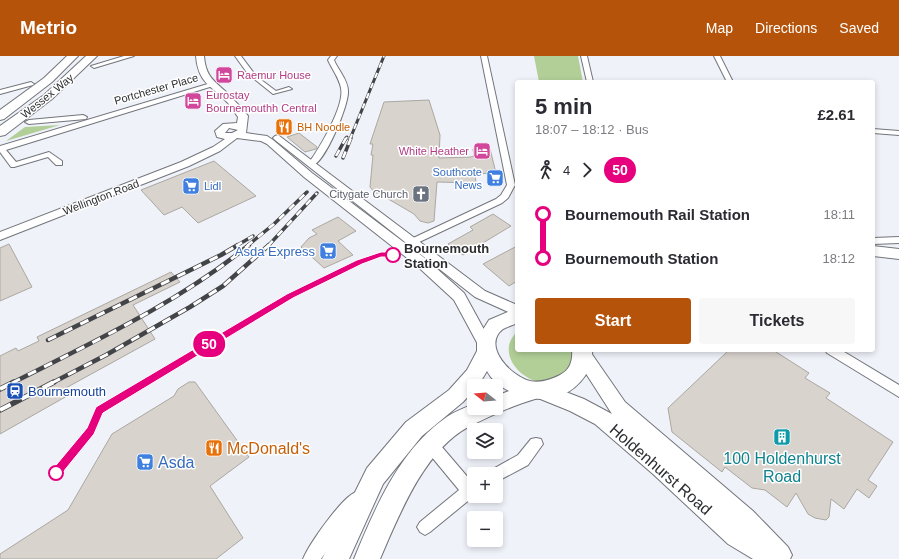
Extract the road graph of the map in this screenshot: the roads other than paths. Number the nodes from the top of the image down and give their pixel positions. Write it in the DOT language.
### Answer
graph roads {
  1 [pos="73,56"];
  2 [pos="131,56"];
  3 [pos="200,56"];
  4 [pos="238,56"];
  5 [pos="334,56"];
  6 [pos="484,56"];
  7 [pos="584,56"];
  8 [pos="716,56"];
  9 [pos="93,61"];
  10 [pos="590,80"];
  11 [pos="729,80"];
  12 [pos="31,84"];
  13 [pos="211,85"];
  14 [pos="289,89"];
  15 [pos="0,92"];
  16 [pos="235,108"];
  17 [pos="108,115"];
  18 [pos="0,116"];
  19 [pos="29,122"];
  20 [pos="221,130"];
  21 [pos="239,131"];
  22 [pos="875,131"];
  23 [pos="0,132"];
  24 [pos="899,133"];
  25 [pos="0,148"];
  26 [pos="201,156"];
  27 [pos="59,163"];
  28 [pos="316,164"];
  29 [pos="513,190"];
  30 [pos="0,236"];
  31 [pos="899,240"];
  32 [pos="875,241"];
  33 [pos="412,242"];
  34 [pos="875,251"];
  35 [pos="899,254"];
  36 [pos="875,262"];
  37 [pos="899,265"];
  38 [pos="515,310"];
  39 [pos="515,316"];
  40 [pos="486,349"];
  41 [pos="582,352"];
  42 [pos="834,352"];
  43 [pos="538,390"];
  44 [pos="899,392"];
  45 [pos="503,402"];
  46 [pos="474,415"];
  47 [pos="536,444"];
  48 [pos="431,445"];
  49 [pos="503,471"];
  50 [pos="375,476"];
  51 [pos="467,484"];
  52 [pos="467,491"];
  53 [pos="425,527"];
  54 [pos="311,559"];
  55 [pos="335,559"];
  56 [pos="367,559"];
  57 [pos="775,559"];
  58 [pos="783,559"];
  1 -- 18 [label="highway, Wessex Way"];
  2 -- 9 [label="street"];
  3 -- 13 [label="street"];
  4 -- 14 [label="street"];
  5 -- 28 [label="street"];
  6 -- 29 [label="street"];
  7 -- 10 [label="street"];
  8 -- 11 [label="street"];
  9 -- 23 [label="highway, Wessex Way"];
  12 -- 15 [label="street"];
  13 -- 16 [label="street"];
  13 -- 17 [label="street, Portchester Place"];
  16 -- 20 [label="street"];
  16 -- 21 [label="street"];
  17 -- 19 [label="street, Portchester Place"];
  17 -- 25 [label="street, Portchester Place"];
  20 -- 21 [label="street"];
  20 -- 21 [label="street"];
  20 -- 26 [label="street, Wellington Road"];
  21 -- 26 [label="street, Wellington Road"];
  21 -- 28 [label="street"];
  21 -- 40 [label="street"];
  22 -- 24 [label="street"];
  25 -- 27 [label="street"];
  26 -- 30 [label="street, Wellington Road"];
  28 -- 33 [label="street"];
  29 -- 33 [label="street"];
  31 -- 32 [label="street"];
  33 -- 38 [label="street"];
  34 -- 35 [label="main road"];
  36 -- 37 [label="main road"];
  39 -- 40 [label="main road"];
  40 -- 43 [label="main road"];
  40 -- 50 [label="main road"];
  41 -- 43 [label="main road"];
  41 -- 58 [label="main road, Holdenhurst Road"];
  42 -- 44 [label="street"];
  43 -- 45 [label="main road"];
  43 -- 57 [label="main road, Holdenhurst Road"];
  46 -- 48 [label="main road"];
  47 -- 49 [label="street"];
  48 -- 51 [label="street"];
  48 -- 56 [label="main road"];
  50 -- 54 [label="street"];
  50 -- 55 [label="main road"];
  52 -- 53 [label="street"];
}
